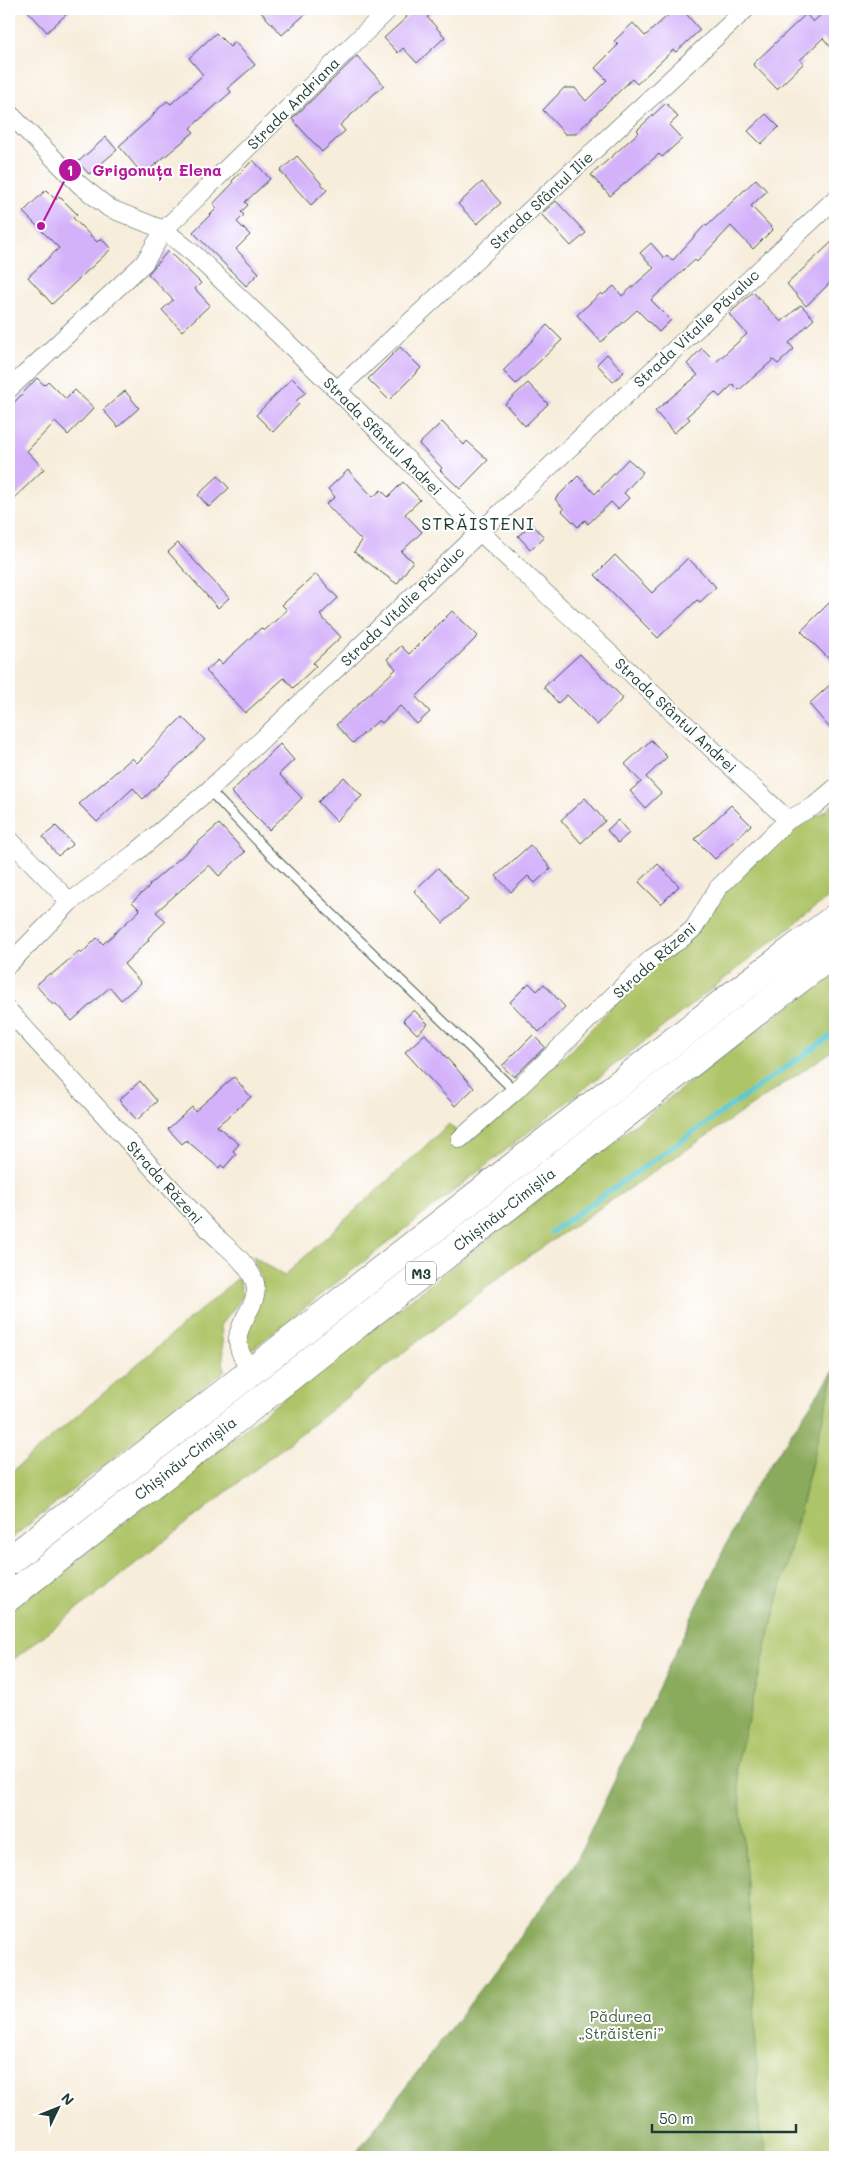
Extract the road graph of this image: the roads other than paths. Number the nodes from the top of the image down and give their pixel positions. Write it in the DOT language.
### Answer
graph roads {
  1 [pos="389,9"];
  2 [pos="746,9"];
  3 [pos="9,113"];
  4 [pos="835,198"];
  5 [pos="164,230"];
  6 [pos="9,389"];
  7 [pos="337,390"];
  8 [pos="480,532"];
  9 [pos="835,788"];
  10 [pos="209,790"];
  11 [pos="788,820"];
  12 [pos="9,839"];
  13 [pos="70,902"];
  14 [pos="835,918"];
  15 [pos="835,952"];
  16 [pos="9,964"];
  17 [pos="9,1010"];
  18 [pos="515,1091"];
  19 [pos="460,1139"];
  20 [pos="251,1373"];
  21 [pos="9,1561"];
  22 [pos="9,1597"];
  1 -- 5 [label="street, Strada Andriana"];
  2 -- 7 [label="street, Strada Sfântul Ilie"];
  3 -- 5 [label="street, Strada Sfântul Andrei"];
  4 -- 8 [label="street, Strada Vitalie Păvaluc"];
  5 -- 6 [label="street, Strada Andriana"];
  5 -- 7 [label="street, Strada Sfântul Andrei"];
  7 -- 8 [label="street, Strada Sfântul Andrei"];
  8 -- 10 [label="street, Strada Vitalie Păvaluc"];
  8 -- 11 [label="street, Strada Sfântul Andrei"];
  9 -- 11 [label="street, Strada Răzeni"];
  10 -- 13 [label="street, Strada Vitalie Păvaluc"];
  10 -- 18 [label="lane"];
  11 -- 18 [label="street, Strada Răzeni"];
  12 -- 13 [label="street"];
  13 -- 16 [label="street, Strada Vitalie Păvaluc"];
  14 -- 20 [label="highway, Chișinău-Cimișlia / M3"];
  15 -- 22 [label="highway, Chișinău-Cimișlia / M3"];
  17 -- 20 [label="street, Strada Răzeni"];
  18 -- 19 [label="street, Strada Răzeni"];
  20 -- 21 [label="highway, Chișinău-Cimișlia / M3"];
}
